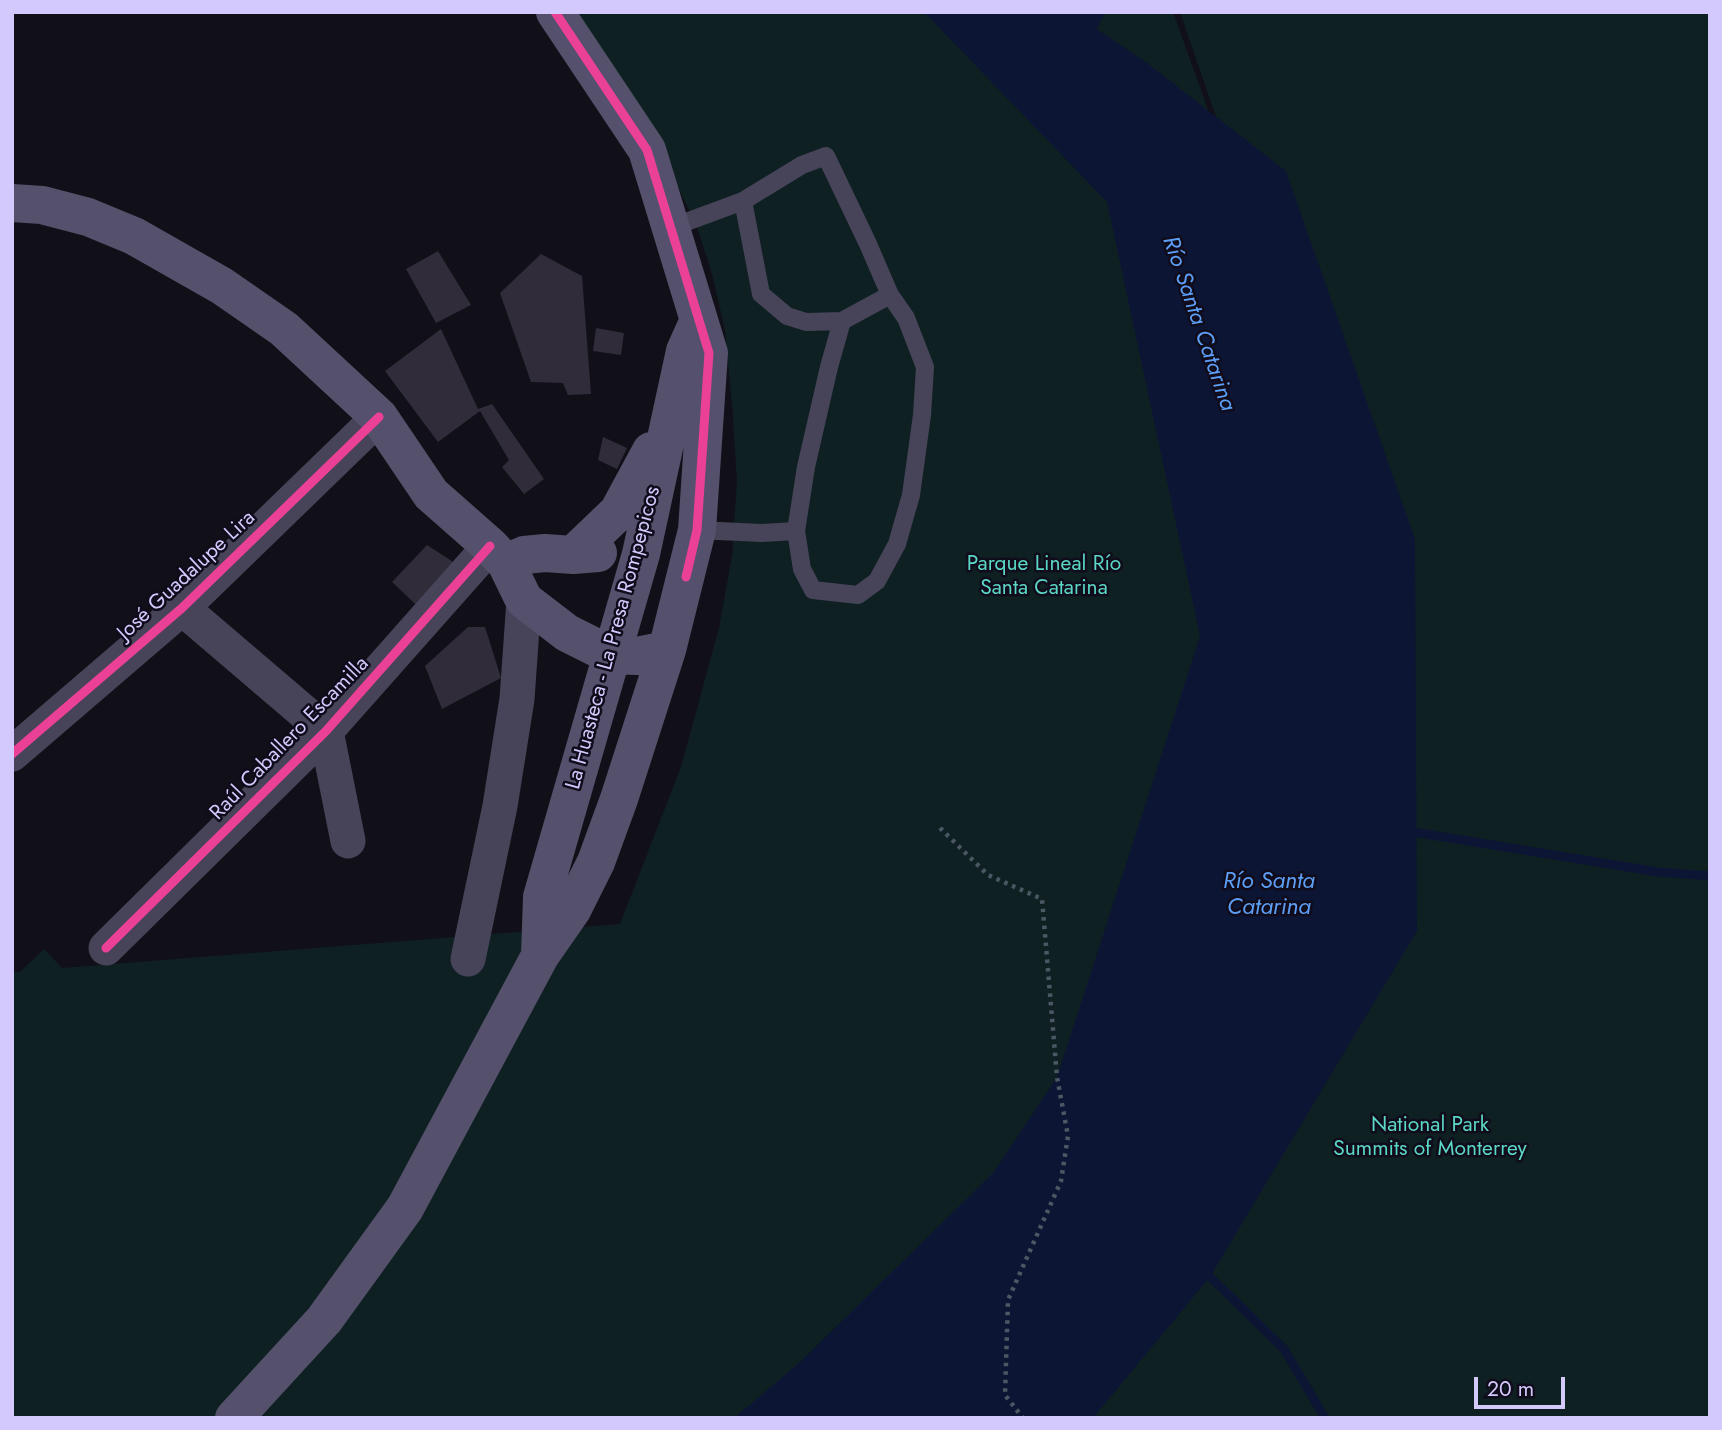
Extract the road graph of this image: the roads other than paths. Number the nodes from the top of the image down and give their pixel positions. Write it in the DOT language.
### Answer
graph roads {
  1 [pos="555,12"];
  2 [pos="743,201"];
  3 [pos="12,203"];
  4 [pos="670,228"];
  5 [pos="890,295"];
  6 [pos="698,321"];
  7 [pos="842,321"];
  8 [pos="678,392"];
  9 [pos="379,417"];
  10 [pos="650,515"];
  11 [pos="698,530"];
  12 [pos="796,531"];
  13 [pos="498,554"];
  14 [pos="641,554"];
  15 [pos="573,555"];
  16 [pos="687,577"];
  17 [pos="524,600"];
  18 [pos="181,608"];
  19 [pos="667,650"];
  20 [pos="611,655"];
  21 [pos="326,731"];
  22 [pos="12,754"];
  23 [pos="348,841"];
  24 [pos="107,948"];
  25 [pos="540,956"];
  26 [pos="468,959"];
  27 [pos="234,1418"];
  1 -- 4 [label="main road, La Huasteca - La Presa Rompepicos"];
  2 -- 4 [label="lane"];
  2 -- 5 [label="lane"];
  2 -- 7 [label="lane"];
  3 -- 9 [label="main road"];
  4 -- 6 [label="main road, La Huasteca - La Presa Rompepicos"];
  5 -- 7 [label="lane"];
  5 -- 12 [label="lane"];
  6 -- 8 [label="main road, La Huasteca - La Presa Rompepicos"];
  6 -- 11 [label="main road, La Huasteca - La Presa Rompepicos"];
  7 -- 12 [label="lane"];
  8 -- 10 [label="main road, La Huasteca - La Presa Rompepicos"];
  8 -- 15 [label="main road"];
  9 -- 13 [label="main road"];
  9 -- 18 [label="street, José Guadalupe Lira"];
  10 -- 11 [label="main road"];
  10 -- 14 [label="main road, La Huasteca - La Presa Rompepicos"];
  11 -- 12 [label="lane"];
  11 -- 16 [label="main road, La Huasteca - La Presa Rompepicos"];
  13 -- 15 [label="main road"];
  13 -- 17 [label="main road"];
  13 -- 21 [label="street, Raúl Caballero Escamilla"];
  14 -- 15 [label="main road"];
  14 -- 16 [label="main road"];
  14 -- 20 [label="main road, La Huasteca - La Presa Rompepicos"];
  16 -- 19 [label="main road, La Huasteca - La Presa Rompepicos"];
  17 -- 20 [label="main road"];
  17 -- 26 [label="street"];
  18 -- 21 [label="street"];
  18 -- 22 [label="street, José Guadalupe Lira"];
  19 -- 20 [label="main road"];
  19 -- 25 [label="main road, La Huasteca - La Presa Rompepicos"];
  20 -- 25 [label="main road, La Huasteca - La Presa Rompepicos"];
  21 -- 23 [label="street"];
  21 -- 24 [label="street, Raúl Caballero Escamilla"];
  25 -- 27 [label="main road, La Huasteca - La Presa Rompepicos"];
}
